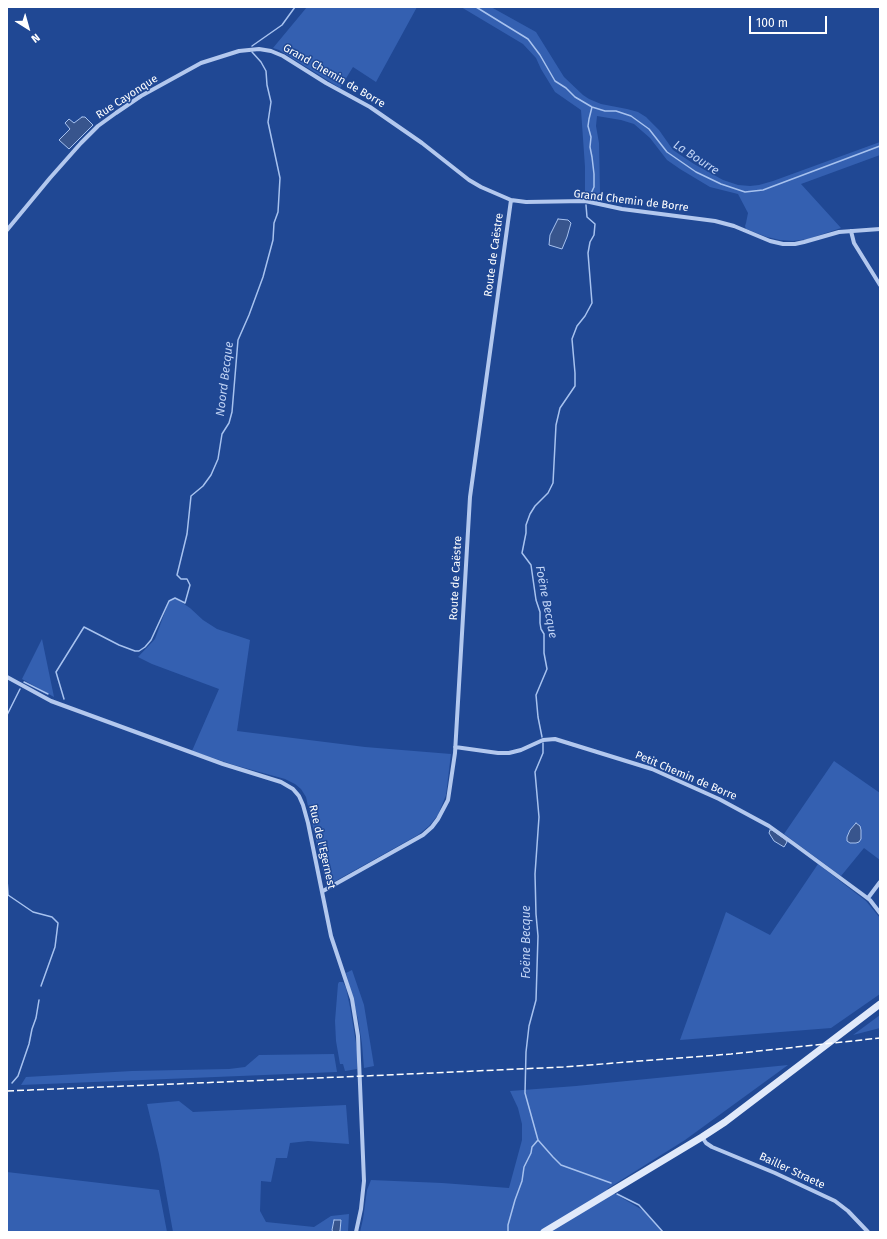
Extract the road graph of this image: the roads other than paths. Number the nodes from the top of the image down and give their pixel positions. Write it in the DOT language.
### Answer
graph roads {
  1 [pos="249,50"];
  2 [pos="511,200"];
  3 [pos="880,229"];
  4 [pos="7,230"];
  5 [pos="851,231"];
  6 [pos="880,285"];
  7 [pos="7,677"];
  8 [pos="456,747"];
  9 [pos="880,882"];
  10 [pos="323,891"];
  11 [pos="868,898"];
  12 [pos="880,913"];
  13 [pos="880,1004"];
  14 [pos="702,1137"];
  15 [pos="356,1232"];
  16 [pos="544,1232"];
  17 [pos="868,1232"];
  1 -- 2 [label="street, Grand Chemin de Borre"];
  1 -- 4 [label="street, Rue Cayonque"];
  2 -- 5 [label="street, Grand Chemin de Borre"];
  2 -- 8 [label="street, Route de Caëstre"];
  3 -- 5 [label="street, Grand Chemin de Borre"];
  5 -- 6 [label="street"];
  7 -- 10 [label="street, Rue de l'Egernest"];
  8 -- 10 [label="street, Route de Caëstre"];
  8 -- 11 [label="street, Petit Chemin de Borre"];
  9 -- 11 [label="street"];
  10 -- 15 [label="street, Rue de l'Egernest"];
  11 -- 12 [label="street, Petit Chemin de Borre"];
  13 -- 14 [label="main road"];
  14 -- 16 [label="main road"];
  14 -- 17 [label="street, Bailler Straete"];
}
